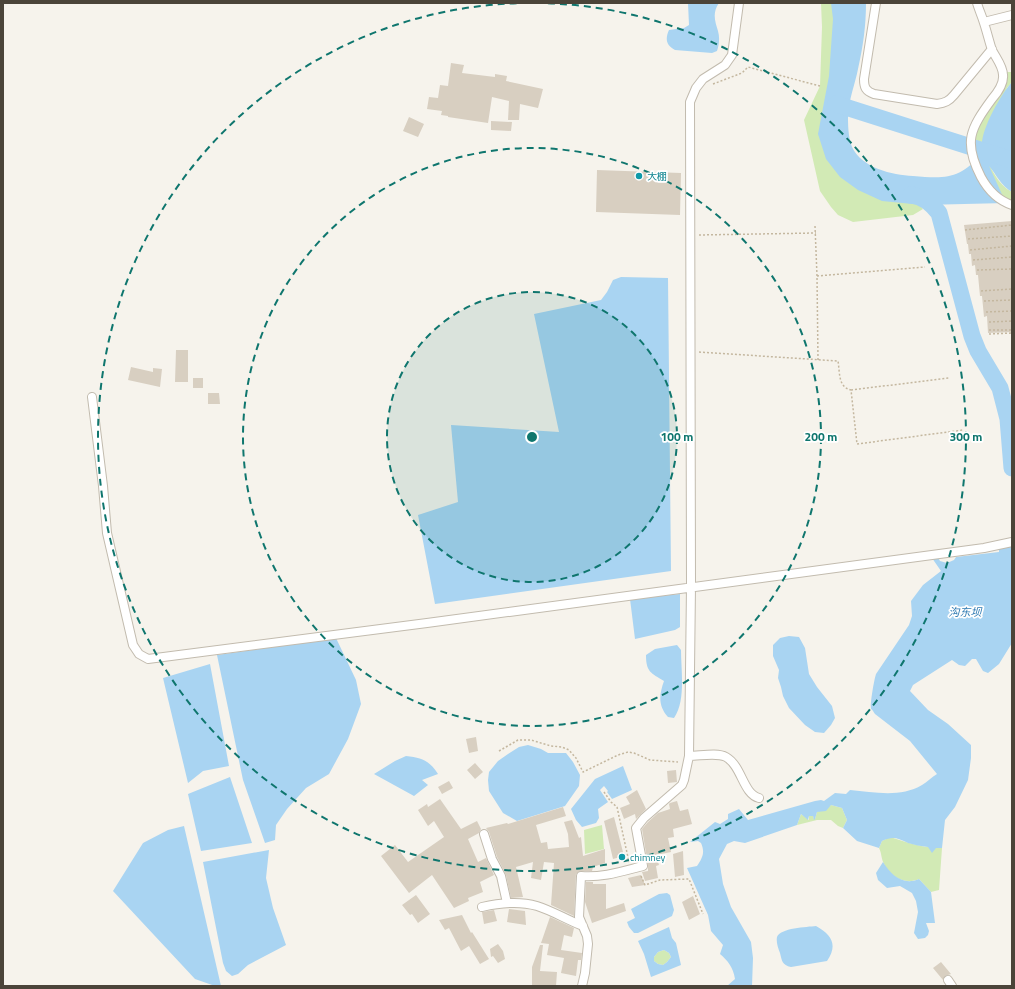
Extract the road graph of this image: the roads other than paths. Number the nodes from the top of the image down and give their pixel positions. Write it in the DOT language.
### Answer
graph roads {
  1 [pos="739,3"];
  2 [pos="876,3"];
  3 [pos="977,3"];
  4 [pos="1012,15"];
  5 [pos="984,22"];
  6 [pos="992,49"];
  7 [pos="1012,205"];
  8 [pos="92,397"];
  9 [pos="1012,542"];
  10 [pos="691,586"];
  11 [pos="688,759"];
  12 [pos="759,798"];
  13 [pos="484,834"];
  14 [pos="507,904"];
  15 [pos="482,907"];
  16 [pos="582,926"];
  17 [pos="582,986"];
  1 -- 10 [label="street"];
  2 -- 6 [label="street"];
  3 -- 5 [label="street"];
  4 -- 5 [label="street"];
  5 -- 6 [label="street"];
  6 -- 7 [label="street"];
  8 -- 10 [label="street"];
  9 -- 10 [label="street"];
  10 -- 11 [label="street"];
  11 -- 12 [label="street"];
  11 -- 16 [label="street"];
  13 -- 14 [label="street"];
  14 -- 15 [label="street"];
  14 -- 16 [label="street"];
  16 -- 17 [label="street"];
}
